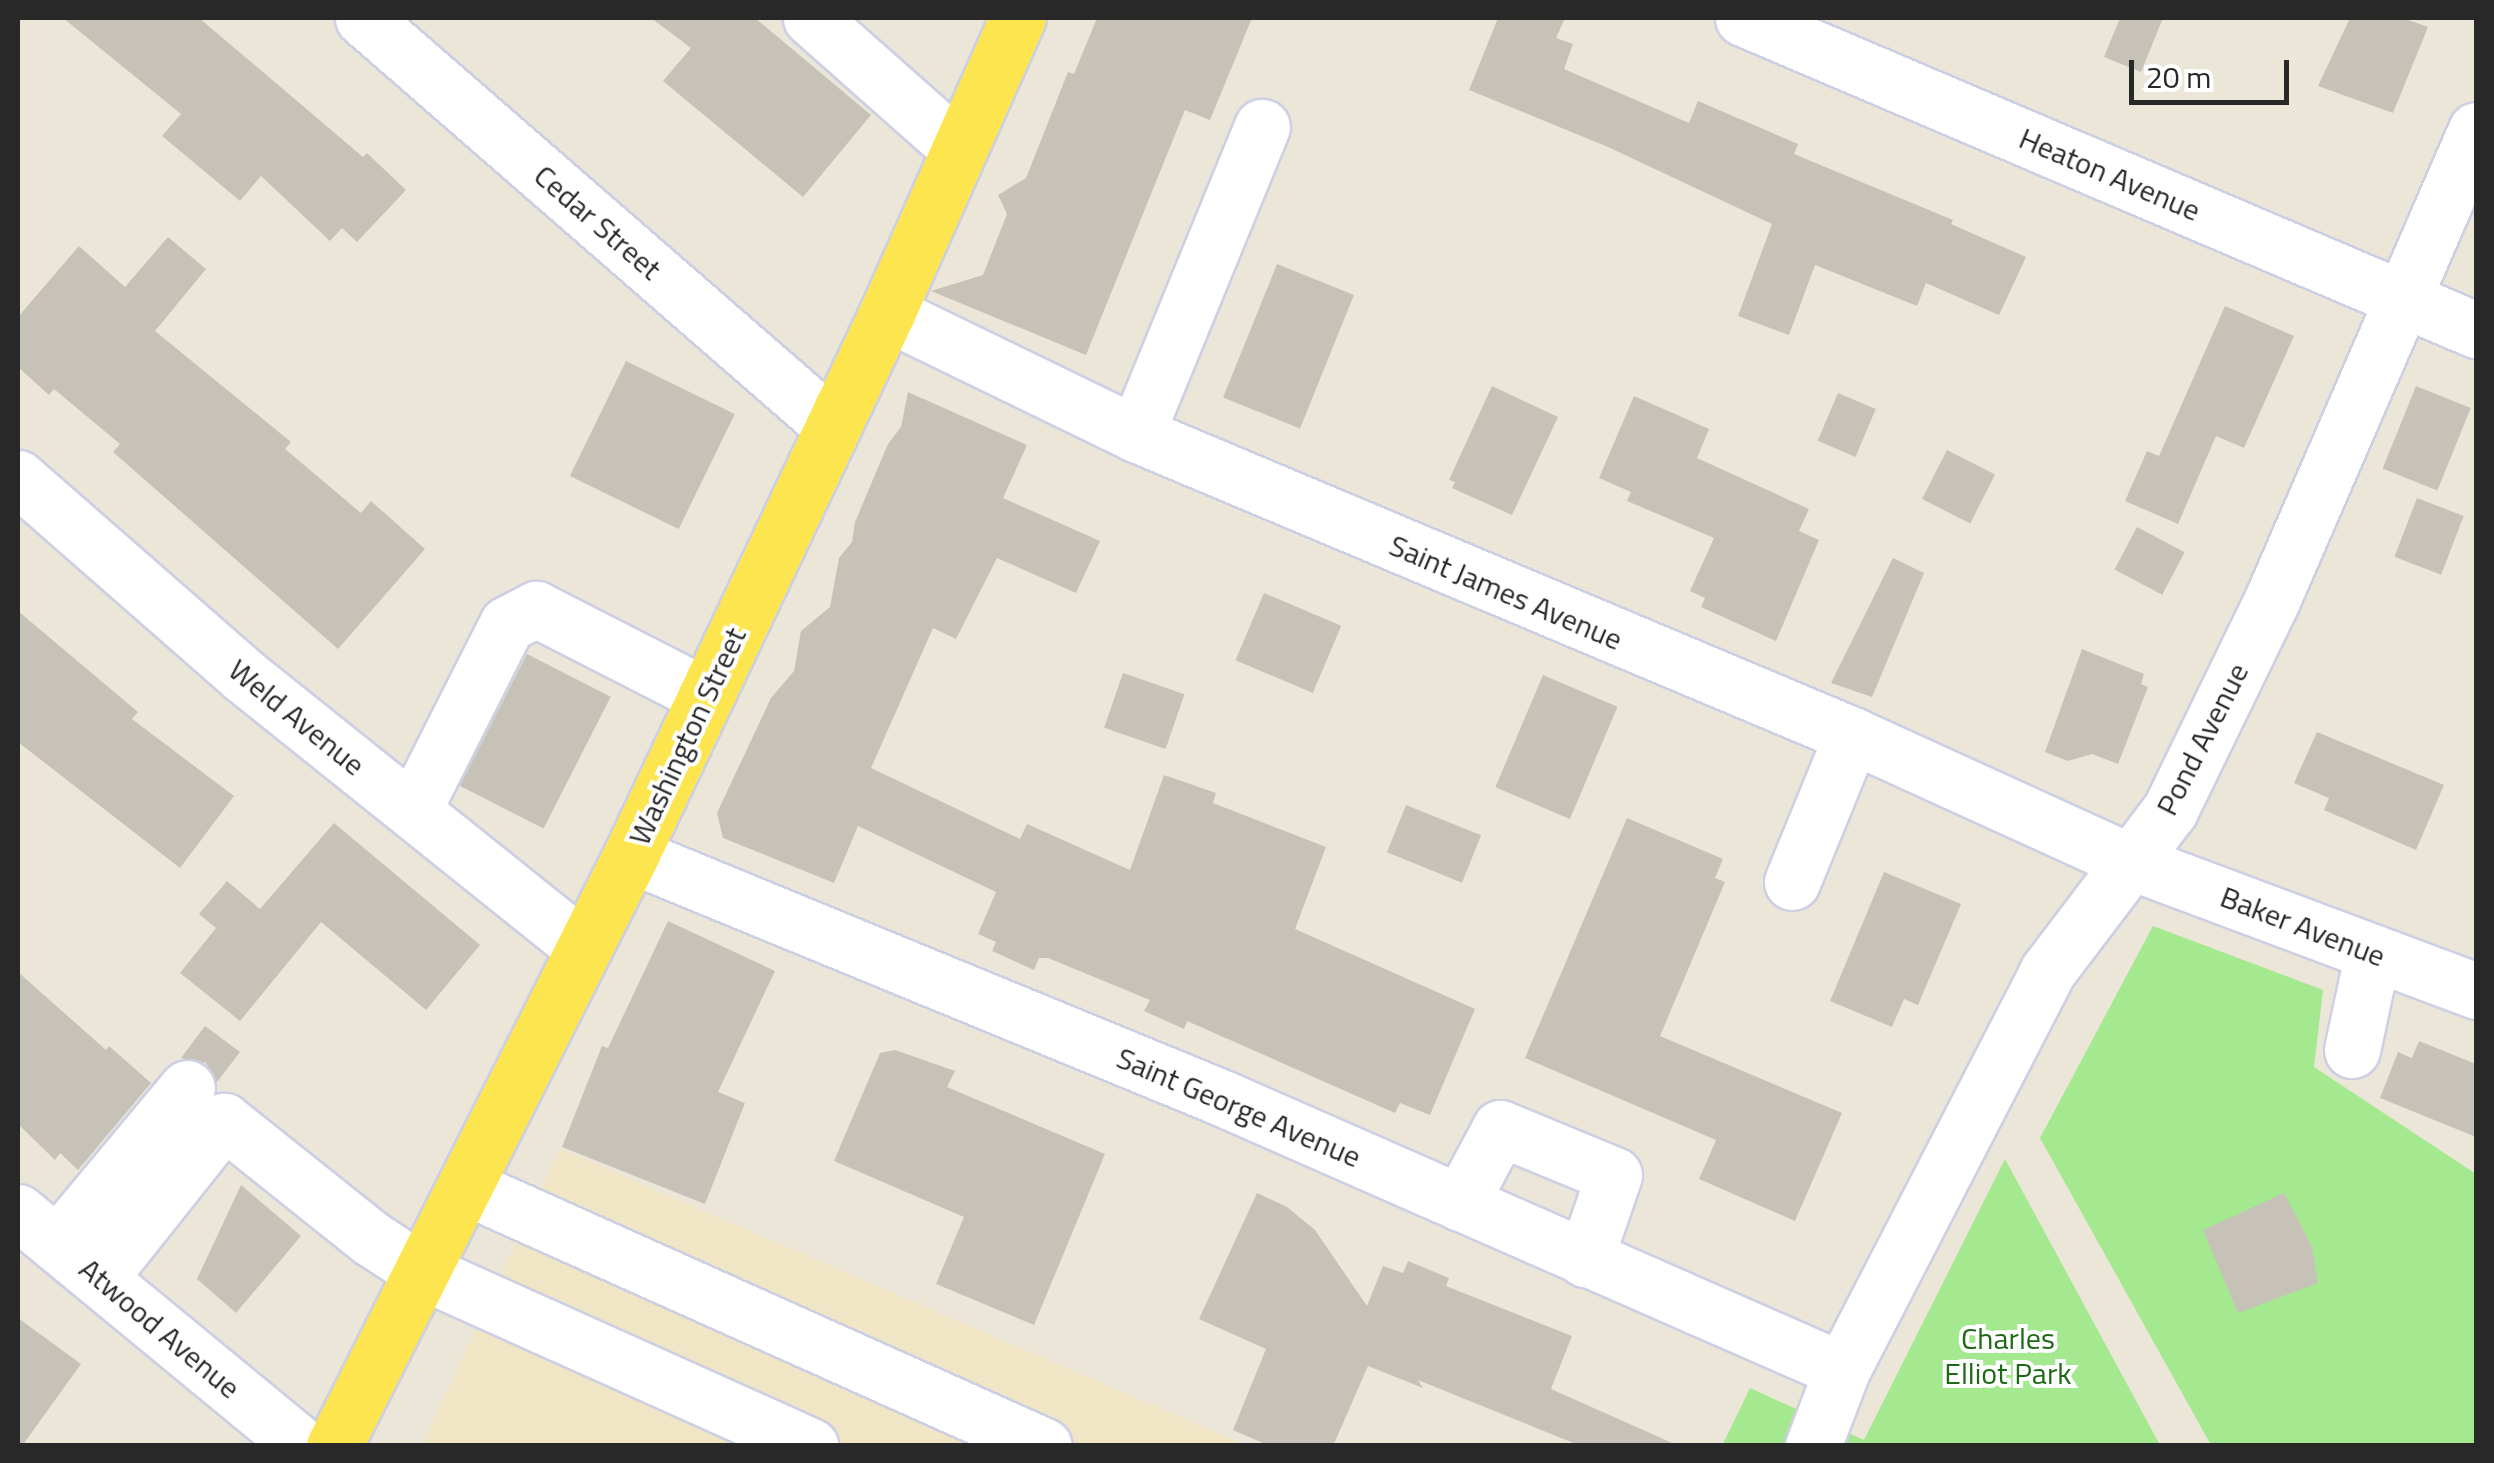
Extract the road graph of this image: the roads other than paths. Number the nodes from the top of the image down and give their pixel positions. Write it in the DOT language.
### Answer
graph roads {
  1 [pos="363,18"];
  2 [pos="811,18"];
  3 [pos="1018,18"];
  4 [pos="1743,18"];
  5 [pos="1262,127"];
  6 [pos="2476,130"];
  7 [pos="958,148"];
  8 [pos="2404,299"];
  9 [pos="887,313"];
  10 [pos="2476,330"];
  11 [pos="833,426"];
  12 [pos="1136,434"];
  13 [pos="18,478"];
  14 [pos="706,696"];
  15 [pos="1852,735"];
  16 [pos="413,810"];
  17 [pos="631,855"];
  18 [pos="2130,861"];
  19 [pos="1792,882"];
  20 [pos="584,948"];
  21 [pos="2373,952"];
  22 [pos="2476,991"];
  23 [pos="2352,1050"];
  24 [pos="187,1088"];
  25 [pos="466,1187"];
  26 [pos="1460,1203"];
  27 [pos="37,1228"];
  28 [pos="1585,1259"];
  29 [pos="422,1271"];
  30 [pos="99,1278"];
  31 [pos="1842,1370"];
  32 [pos="302,1446"];
  33 [pos="334,1446"];
  34 [pos="810,1446"];
  35 [pos="1044,1446"];
  36 [pos="1812,1446"];
  1 -- 11 [label="street, Cedar Street"];
  2 -- 7 [label="street"];
  3 -- 7 [label="main road, Washington Street"];
  4 -- 8 [label="street, Heaton Avenue"];
  5 -- 12 [label="street"];
  6 -- 8 [label="street, Pond Avenue"];
  7 -- 9 [label="main road, Washington Street"];
  8 -- 10 [label="street, Heaton Avenue"];
  8 -- 18 [label="street, Pond Avenue"];
  9 -- 11 [label="main road, Washington Street"];
  9 -- 12 [label="street, Saint James Avenue"];
  11 -- 14 [label="main road, Washington Street"];
  12 -- 15 [label="street, Saint James Avenue"];
  13 -- 16 [label="street, Weld Avenue"];
  14 -- 16 [label="street"];
  14 -- 17 [label="main road, Washington Street"];
  15 -- 18 [label="street, Saint James Avenue"];
  15 -- 19 [label="street"];
  16 -- 20 [label="street, Weld Avenue"];
  17 -- 20 [label="main road, Washington Street"];
  17 -- 26 [label="street, Saint George Avenue"];
  18 -- 21 [label="street, Baker Avenue"];
  18 -- 31 [label="street, Pond Avenue"];
  20 -- 25 [label="main road, Washington Street"];
  21 -- 22 [label="street, Baker Avenue"];
  21 -- 23 [label="street"];
  24 -- 27 [label="street"];
  25 -- 29 [label="main road, Washington Street"];
  25 -- 35 [label="street"];
  26 -- 28 [label="street, Saint George Avenue"];
  26 -- 28 [label="street"];
  27 -- 30 [label="street, Atwood Avenue"];
  28 -- 31 [label="street, Saint George Avenue"];
  29 -- 30 [label="street"];
  29 -- 33 [label="main road, Washington Street"];
  29 -- 34 [label="street"];
  30 -- 32 [label="street, Atwood Avenue"];
  31 -- 36 [label="street, Pond Avenue"];
}
